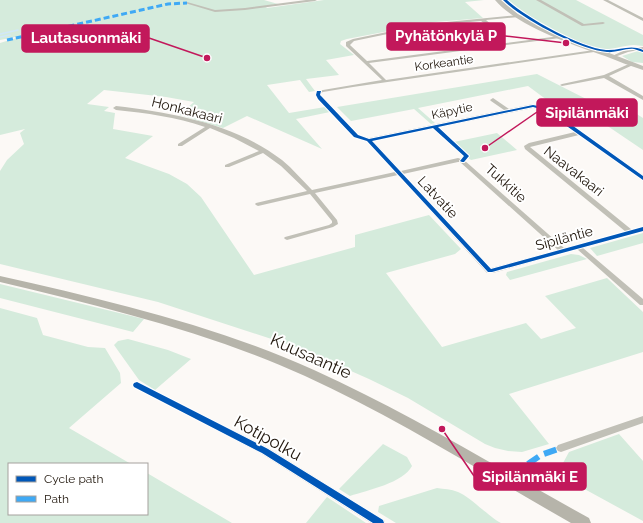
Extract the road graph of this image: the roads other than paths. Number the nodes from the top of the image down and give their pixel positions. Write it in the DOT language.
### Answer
graph roads {
  1 [pos="309,0"];
  2 [pos="315,0"];
  3 [pos="498,0"];
  4 [pos="538,0"];
  5 [pos="605,0"];
  6 [pos="187,3"];
  7 [pos="518,16"];
  8 [pos="483,20"];
  9 [pos="643,20"];
  10 [pos="603,23"];
  11 [pos="457,30"];
  12 [pos="560,37"];
  13 [pos="643,48"];
  14 [pos="594,51"];
  15 [pos="612,57"];
  16 [pos="367,62"];
  17 [pos="631,64"];
  18 [pos="643,68"];
  19 [pos="605,76"];
  20 [pos="385,81"];
  21 [pos="562,85"];
  22 [pos="643,98"];
  23 [pos="493,100"];
  24 [pos="116,108"];
  25 [pos="508,111"];
  26 [pos="210,126"];
  27 [pos="579,133"];
  28 [pos="369,140"];
  29 [pos="180,145"];
  30 [pos="264,151"];
  31 [pos="227,166"];
  32 [pos="399,174"];
  33 [pos="643,178"];
  34 [pos="311,192"];
  35 [pos="258,204"];
  36 [pos="643,228"];
  37 [pos="631,232"];
  38 [pos="287,238"];
  39 [pos="578,246"];
  40 [pos="563,250"];
  41 [pos="490,271"];
  42 [pos="0,279"];
  43 [pos="643,303"];
  44 [pos="137,385"];
  45 [pos="643,419"];
  46 [pos="561,448"];
  47 [pos="380,523"];
  48 [pos="584,523"];
  1 -- 2 [label="street"];
  1 -- 6 [label="street"];
  3 -- 7 [label="street"];
  4 -- 10 [label="street"];
  5 -- 9 [label="street"];
  7 -- 8 [label="street"];
  7 -- 12 [label="street"];
  8 -- 11 [label="street"];
  8 -- 16 [label="street"];
  12 -- 14 [label="street"];
  12 -- 16 [label="street"];
  13 -- 15 [label="street"];
  14 -- 15 [label="street"];
  14 -- 20 [label="street, Korkeantie"];
  15 -- 17 [label="street"];
  16 -- 20 [label="street"];
  17 -- 18 [label="street"];
  17 -- 19 [label="street"];
  19 -- 21 [label="street"];
  19 -- 22 [label="street"];
  20 -- 28 [label="street, Korkeantie"];
  23 -- 25 [label="street"];
  24 -- 26 [label="street, Honkakaari"];
  25 -- 27 [label="street, Käpytie"];
  25 -- 28 [label="street, Käpytie"];
  26 -- 29 [label="street"];
  26 -- 30 [label="street, Honkakaari"];
  27 -- 33 [label="street"];
  27 -- 37 [label="street, Naavakaari"];
  28 -- 32 [label="street, Latvatie"];
  30 -- 31 [label="street"];
  30 -- 34 [label="street, Honkakaari"];
  32 -- 34 [label="street"];
  32 -- 40 [label="street, Tukkitie"];
  32 -- 41 [label="street, Latvatie"];
  34 -- 35 [label="street"];
  34 -- 38 [label="street, Honkakaari"];
  36 -- 37 [label="street, Sipiläntie"];
  37 -- 39 [label="street, Sipiläntie"];
  39 -- 40 [label="street, Sipiläntie"];
  39 -- 43 [label="street"];
  40 -- 41 [label="street, Sipiläntie"];
  42 -- 48 [label="main road, Kuusaantie"];
  44 -- 47 [label="street, Kotipolku"];
  45 -- 46 [label="street"];
}
